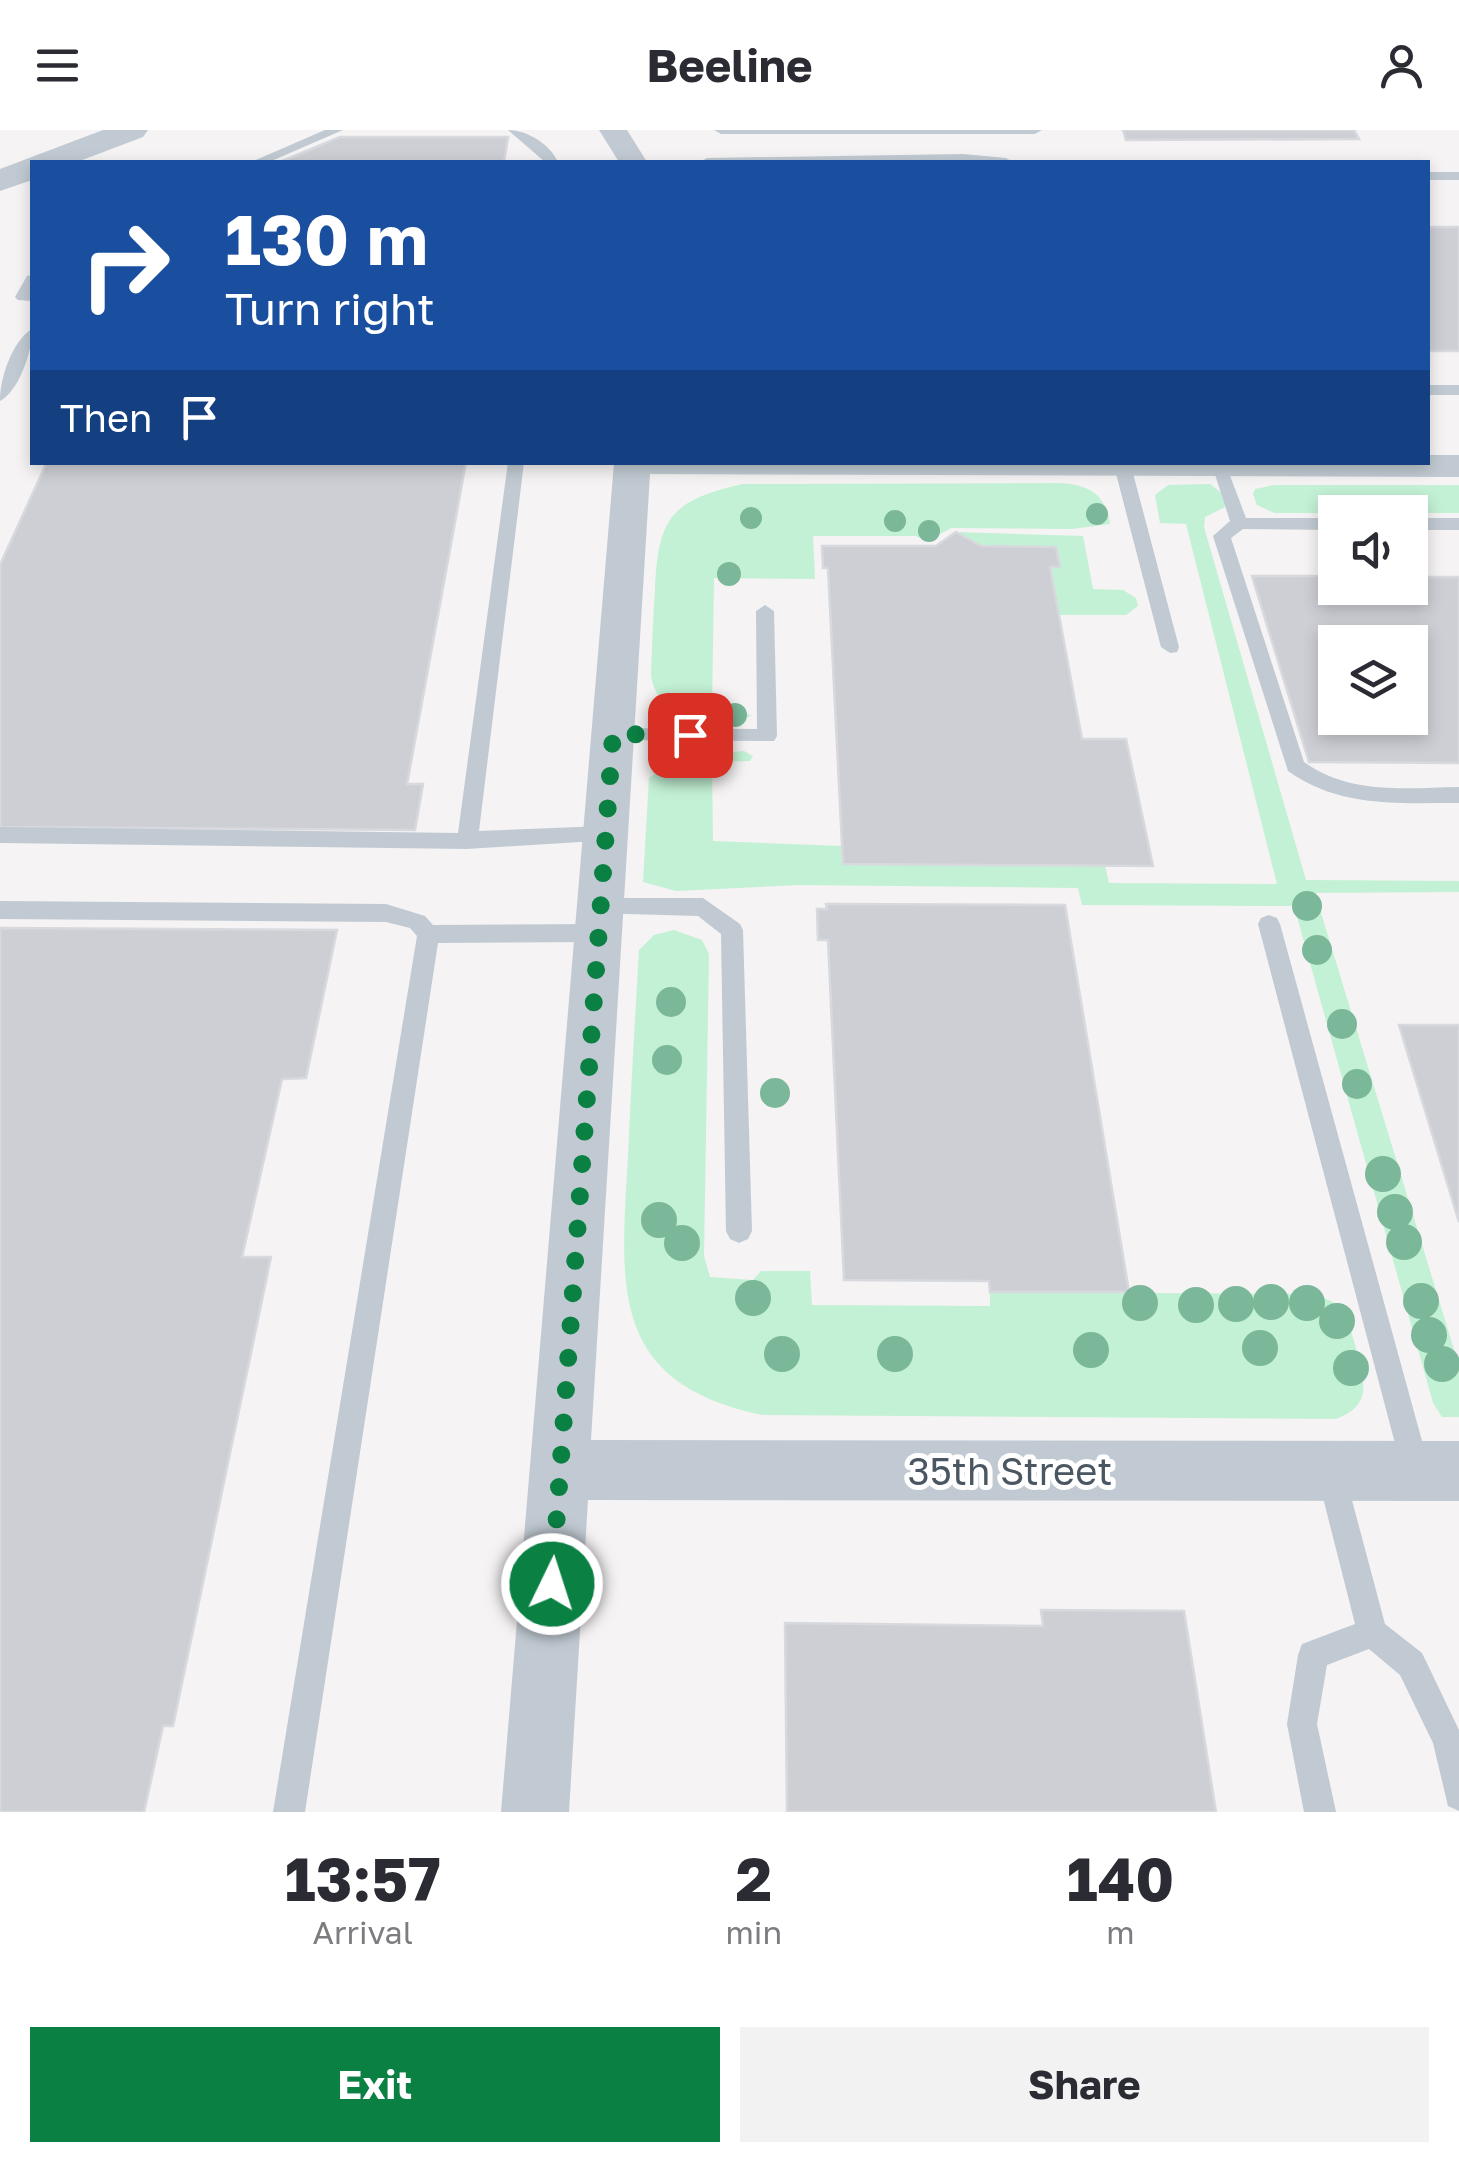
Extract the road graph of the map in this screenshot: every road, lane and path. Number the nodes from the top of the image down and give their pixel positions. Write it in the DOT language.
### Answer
graph roads {
  1 [pos="74,130"];
  2 [pos="132,130"];
  3 [pos="336,130"];
  4 [pos="515,130"];
  5 [pos="619,130"];
  6 [pos="721,130"];
  7 [pos="1035,130"];
  8 [pos="42,148"];
  9 [pos="263,160"];
  10 [pos="551,160"];
  11 [pos="632,160"];
  12 [pos="753,160"];
  13 [pos="984,160"];
  14 [pos="30,169"];
  15 [pos="1430,176"];
  16 [pos="1459,176"];
  17 [pos="0,181"];
  18 [pos="30,338"];
  19 [pos="1430,390"];
  20 [pos="1459,390"];
  21 [pos="0,396"];
  22 [pos="516,465"];
  23 [pos="632,465"];
  24 [pos="1122,465"];
  25 [pos="1204,465"];
  26 [pos="1331,465"];
  27 [pos="1459,466"];
  28 [pos="1239,523"];
  29 [pos="1318,524"];
  30 [pos="1428,524"];
  31 [pos="1459,524"];
  32 [pos="765,611"];
  33 [pos="1170,647"];
  34 [pos="613,734"];
  35 [pos="1459,795"];
  36 [pos="605,834"];
  37 [pos="0,835"];
  38 [pos="467,841"];
  39 [pos="0,910"];
  40 [pos="599,920"];
  41 [pos="1269,924"];
  42 [pos="428,934"];
  43 [pos="739,1231"];
  44 [pos="560,1470"];
  45 [pos="1330,1470"];
  46 [pos="1437,1470"];
  47 [pos="1372,1633"];
  48 [pos="1459,1794"];
  49 [pos="288,1812"];
  50 [pos="535,1812"];
  51 [pos="1320,1812"];
  1 -- 8 [label="street"];
  2 -- 8 [label="street"];
  3 -- 9 [label="lane"];
  4 -- 10 [label="lane"];
  5 -- 11 [label="street"];
  6 -- 7 [label="lane"];
  12 -- 13 [label="lane"];
  14 -- 17 [label="street"];
  15 -- 16 [label="lane"];
  18 -- 21 [label="lane"];
  19 -- 20 [label="lane"];
  22 -- 38 [label="lane"];
  23 -- 34 [label="street"];
  24 -- 33 [label="lane"];
  25 -- 28 [label="lane"];
  26 -- 27 [label="street"];
  28 -- 29 [label="lane"];
  28 -- 35 [label="lane"];
  30 -- 31 [label="lane"];
  32 -- 34 [label="lane"];
  34 -- 36 [label="street"];
  36 -- 38 [label="lane"];
  36 -- 40 [label="street"];
  37 -- 38 [label="lane"];
  39 -- 42 [label="lane"];
  40 -- 42 [label="lane"];
  40 -- 43 [label="lane"];
  40 -- 44 [label="street"];
  41 -- 46 [label="lane"];
  42 -- 49 [label="lane"];
  44 -- 45 [label="street, 35th Street"];
  44 -- 50 [label="street"];
  45 -- 46 [label="street, 35th Street"];
  45 -- 47 [label="lane"];
  47 -- 48 [label="lane"];
  47 -- 51 [label="lane"];
}
